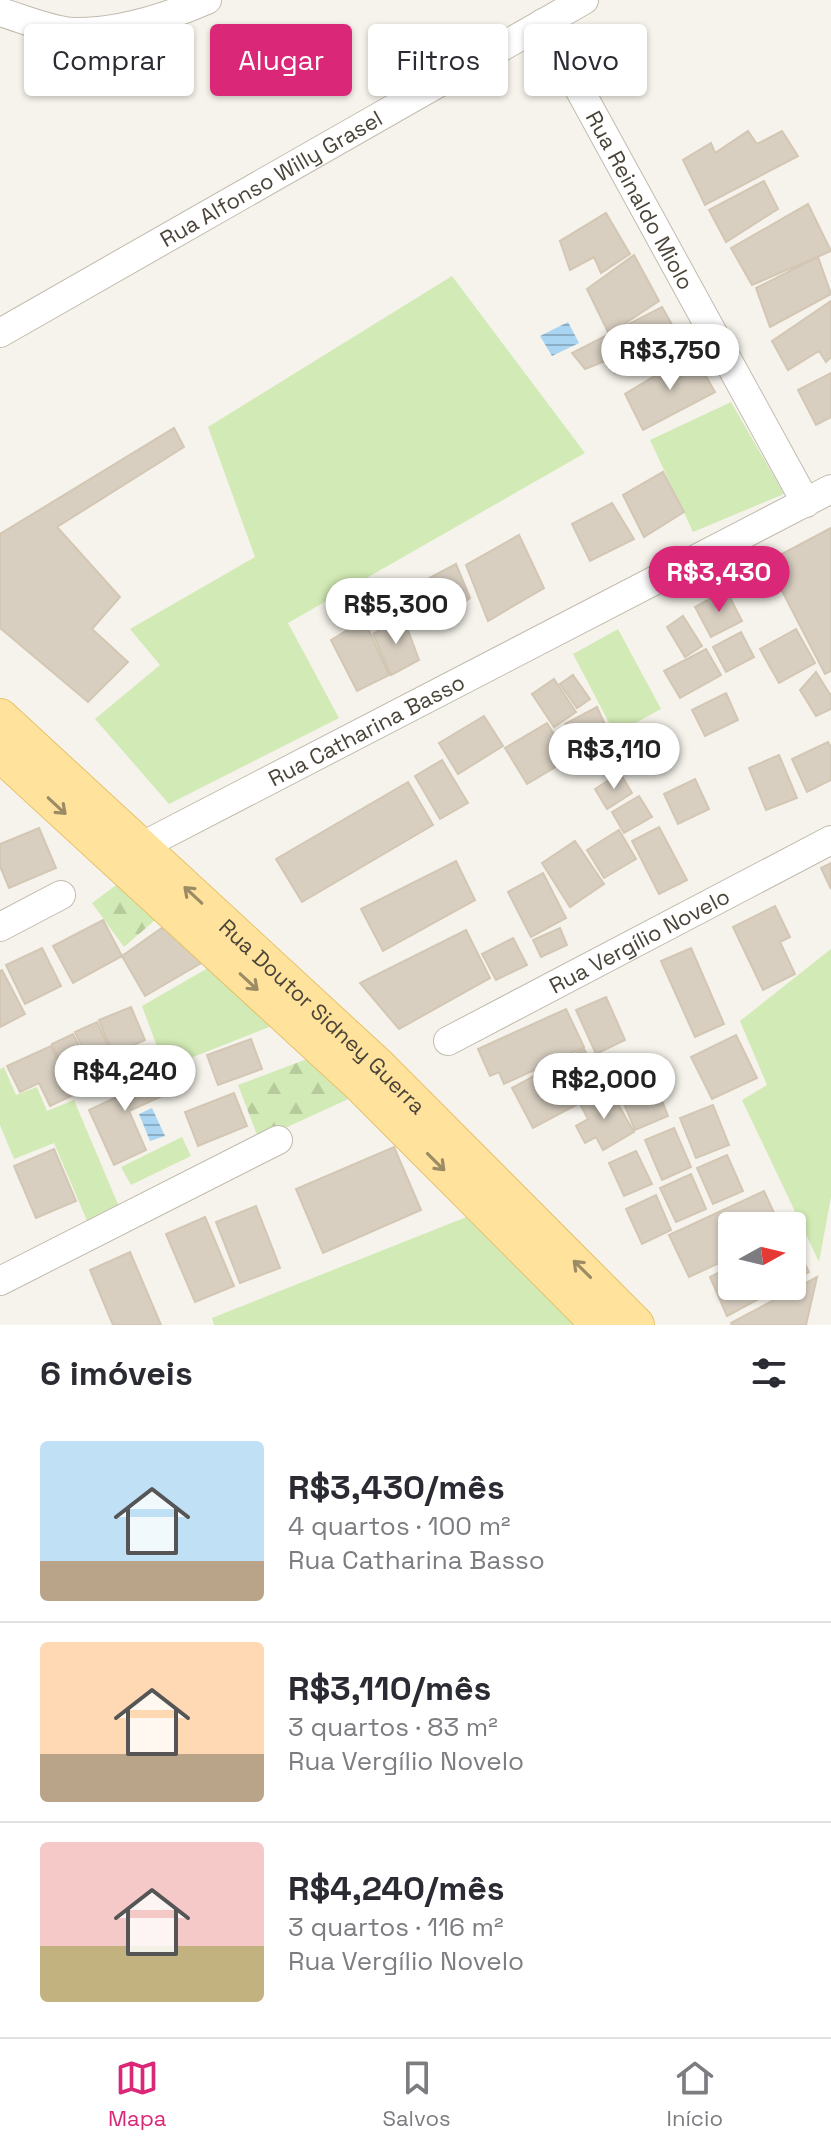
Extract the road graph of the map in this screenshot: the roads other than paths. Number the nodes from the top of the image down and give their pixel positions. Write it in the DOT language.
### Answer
graph roads {
  1 [pos="207,0"];
  2 [pos="584,0"];
  3 [pos="0,12"];
  4 [pos="543,23"];
  5 [pos="0,333"];
  6 [pos="831,489"];
  7 [pos="806,503"];
  8 [pos="0,717"];
  9 [pos="0,753"];
  10 [pos="831,840"];
  11 [pos="128,854"];
  12 [pos="61,895"];
  13 [pos="0,927"];
  14 [pos="448,1041"];
  15 [pos="278,1140"];
  16 [pos="0,1281"];
  17 [pos="600,1325"];
  18 [pos="636,1325"];
  1 -- 3 [label="street"];
  2 -- 4 [label="street, Rua Alfonso Willy Grasel"];
  4 -- 5 [label="street, Rua Alfonso Willy Grasel"];
  4 -- 7 [label="street, Rua Reinaldo Miolo"];
  6 -- 7 [label="street, Rua Catharina Basso"];
  7 -- 11 [label="street, Rua Catharina Basso"];
  8 -- 11 [label="main road, Rua Doutor Sidney Guerra"];
  9 -- 11 [label="main road, Rua Doutor Sidney Guerra, one-way"];
  10 -- 14 [label="street, Rua Vergílio Novelo"];
  11 -- 17 [label="main road, Rua Doutor Sidney Guerra, one-way"];
  18 -- 11 [label="main road, Rua Doutor Sidney Guerra, one-way"];
  12 -- 13 [label="street"];
  15 -- 16 [label="street"];
}
